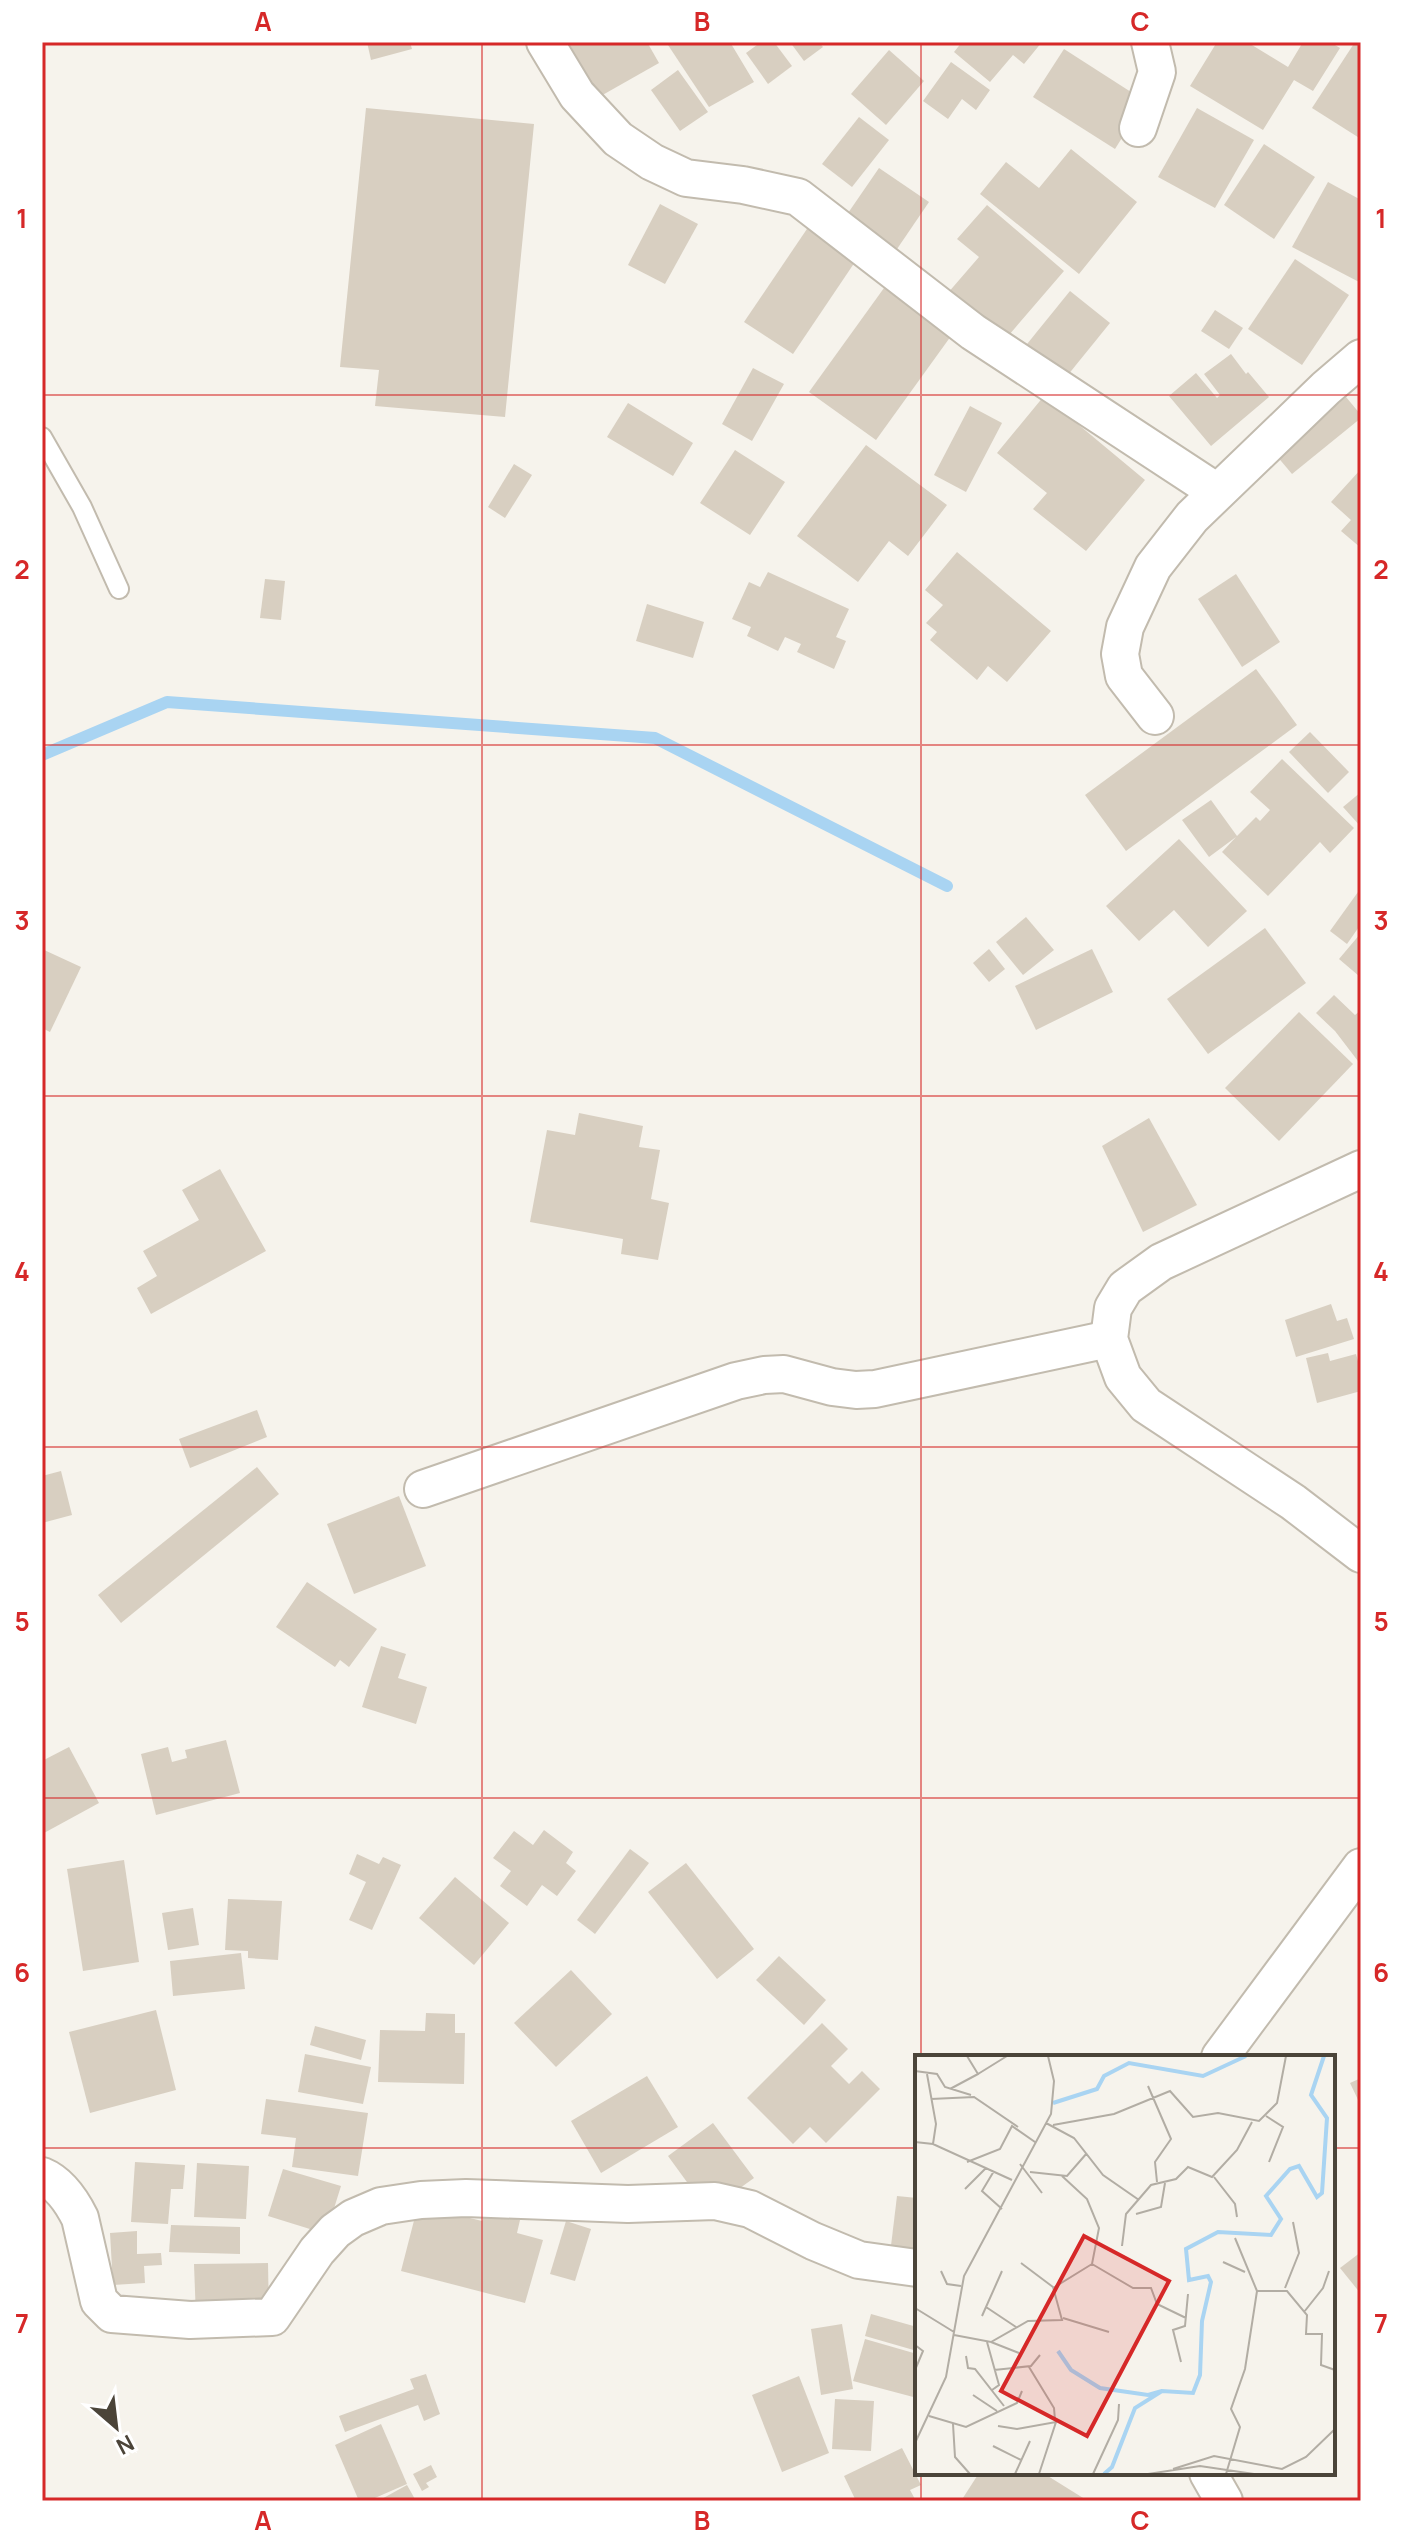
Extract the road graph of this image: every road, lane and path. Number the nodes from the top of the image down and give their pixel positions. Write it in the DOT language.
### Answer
graph roads {
  1 [pos="545,42"];
  2 [pos="1150,42"];
  3 [pos="1138,128"];
  4 [pos="1361,358"];
  5 [pos="42,437"];
  6 [pos="1217,492"];
  7 [pos="119,589"];
  8 [pos="1155,716"];
  9 [pos="1361,1169"];
  10 [pos="1109,1339"];
  11 [pos="423,1489"];
  12 [pos="1361,1554"];
  13 [pos="1361,1867"];
  14 [pos="1221,2055"];
  15 [pos="42,2176"];
  16 [pos="915,2268"];
  17 [pos="1209,2475"];
  18 [pos="1224,2501"];
  1 -- 6 [label="street"];
  2 -- 3 [label="street"];
  4 -- 6 [label="street"];
  5 -- 7 [label="lane"];
  6 -- 8 [label="street"];
  9 -- 10 [label="street"];
  10 -- 11 [label="street"];
  10 -- 12 [label="street"];
  13 -- 14 [label="street"];
  15 -- 16 [label="street"];
  17 -- 18 [label="street"];
}
